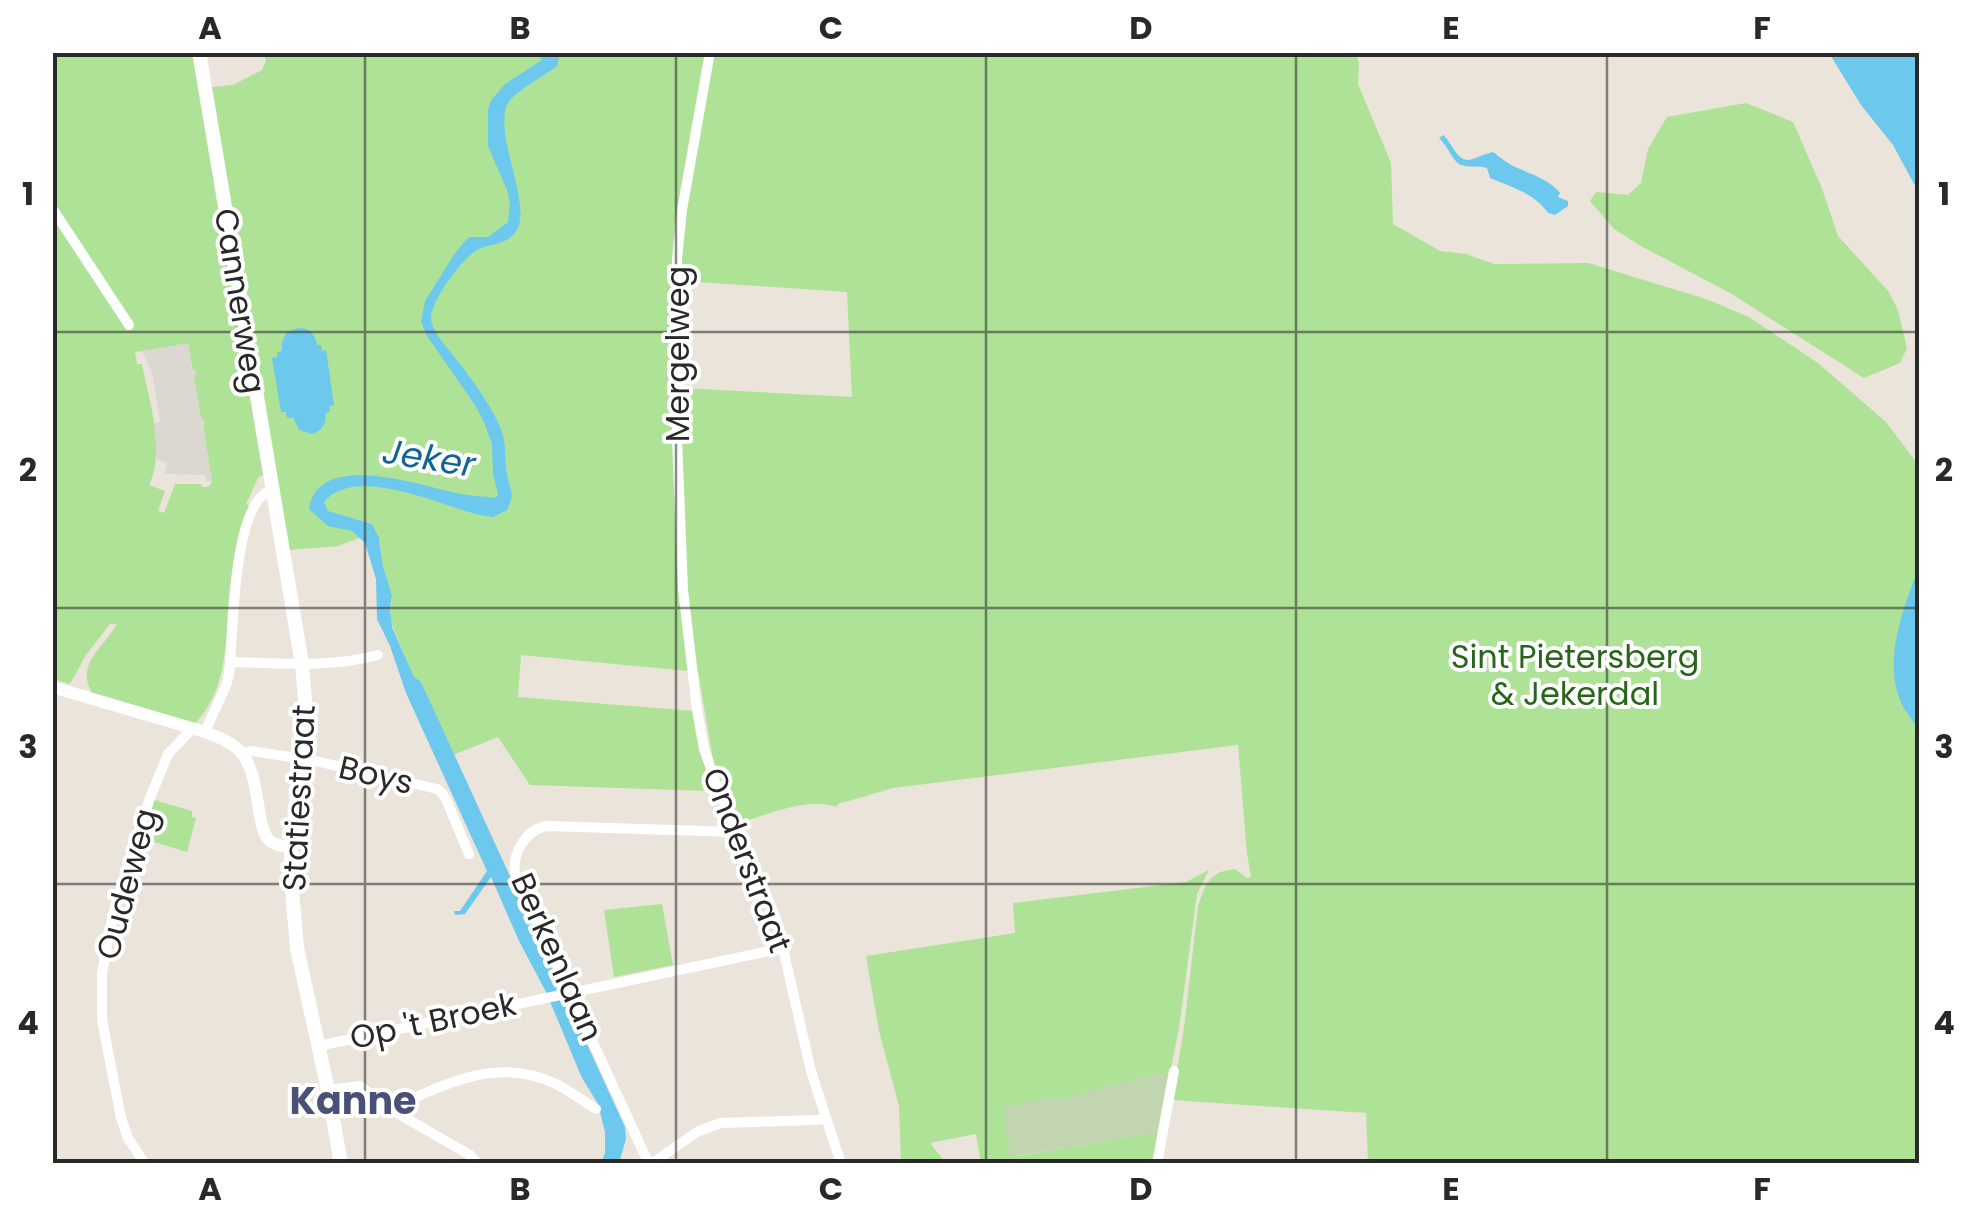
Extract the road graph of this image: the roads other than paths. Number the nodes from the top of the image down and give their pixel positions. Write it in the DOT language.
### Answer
graph roads {
  1 [pos="199,52"];
  2 [pos="710,52"];
  3 [pos="52,208"];
  4 [pos="129,325"];
  5 [pos="272,490"];
  6 [pos="282,549"];
  7 [pos="378,655"];
  8 [pos="691,658"];
  9 [pos="231,662"];
  10 [pos="302,664"];
  11 [pos="52,686"];
  12 [pos="199,730"];
  13 [pos="243,754"];
  14 [pos="302,760"];
  15 [pos="738,832"];
  16 [pos="291,847"];
  17 [pos="469,854"];
  18 [pos="784,948"];
  19 [pos="569,994"];
  20 [pos="318,1046"];
  21 [pos="1174,1071"];
  22 [pos="328,1090"];
  23 [pos="390,1108"];
  24 [pos="596,1110"];
  25 [pos="826,1118"];
  26 [pos="145,1164"];
  27 [pos="341,1164"];
  28 [pos="478,1164"];
  29 [pos="650,1164"];
  30 [pos="841,1164"];
  31 [pos="1156,1164"];
  1 -- 5 [label="main road, Cannerweg"];
  2 -- 8 [label="street, Mergelweg"];
  3 -- 4 [label="street"];
  5 -- 6 [label="main road, Cannerweg"];
  5 -- 9 [label="street, Oudeweg"];
  6 -- 10 [label="main road, Statiestraat"];
  7 -- 10 [label="street"];
  8 -- 15 [label="street, Onderstraat"];
  9 -- 10 [label="street"];
  9 -- 12 [label="street, Oudeweg"];
  10 -- 14 [label="main road, Statiestraat"];
  11 -- 12 [label="street"];
  12 -- 13 [label="street"];
  12 -- 26 [label="street, Oudeweg"];
  13 -- 14 [label="street, Boys"];
  13 -- 16 [label="street"];
  14 -- 16 [label="main road, Statiestraat"];
  14 -- 17 [label="street, Boys"];
  15 -- 18 [label="street, Onderstraat"];
  15 -- 19 [label="street, Berkenlaan"];
  16 -- 20 [label="main road, Statiestraat"];
  18 -- 19 [label="street, Op 't Broek"];
  18 -- 25 [label="street, Onderstraat"];
  19 -- 20 [label="street, Op 't Broek"];
  19 -- 29 [label="street, Berkenlaan"];
  20 -- 22 [label="main road, Statiestraat"];
  21 -- 31 [label="street"];
  22 -- 23 [label="street"];
  22 -- 27 [label="main road, Statiestraat"];
  23 -- 24 [label="street"];
  23 -- 28 [label="street"];
  25 -- 29 [label="street"];
  25 -- 30 [label="street, Onderstraat"];
}
